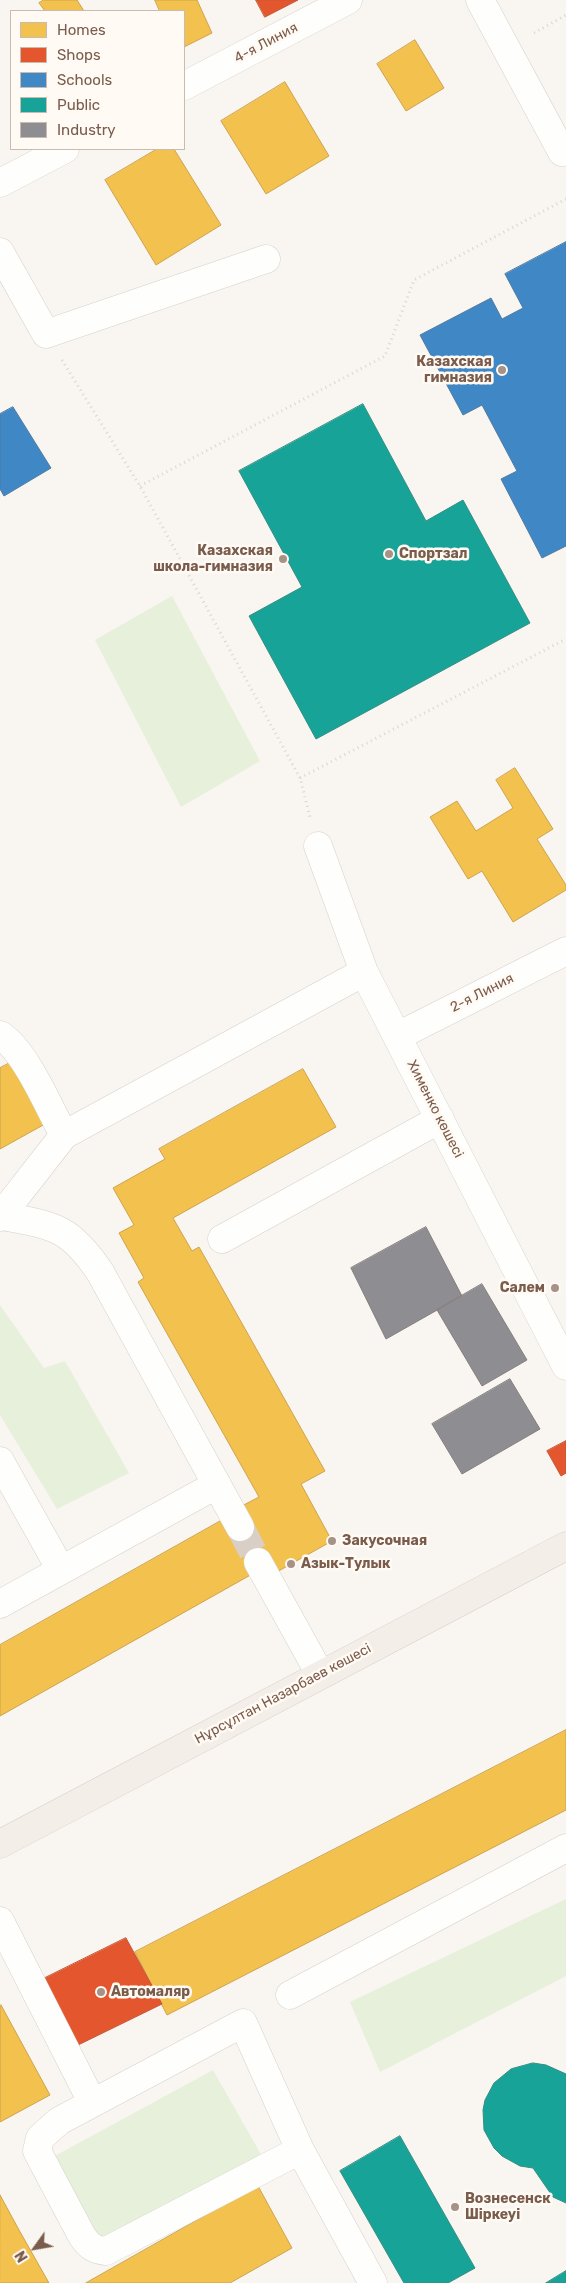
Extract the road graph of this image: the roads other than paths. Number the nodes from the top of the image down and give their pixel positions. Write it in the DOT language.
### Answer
graph roads {
  1 [pos="348,0"];
  2 [pos="480,0"];
  3 [pos="185,85"];
  4 [pos="63,150"];
  5 [pos="562,152"];
  6 [pos="0,183"];
  7 [pos="266,260"];
  8 [pos="3,266"];
  9 [pos="318,846"];
  10 [pos="566,951"];
  11 [pos="364,972"];
  12 [pos="0,1035"];
  13 [pos="398,1036"];
  14 [pos="440,1119"];
  15 [pos="64,1135"];
  16 [pos="1,1216"];
  17 [pos="222,1239"];
  18 [pos="566,1366"];
  19 [pos="0,1461"];
  20 [pos="216,1485"];
  21 [pos="240,1527"];
  22 [pos="566,1546"];
  23 [pos="258,1562"];
  24 [pos="61,1570"];
  25 [pos="0,1604"];
  26 [pos="320,1674"];
  27 [pos="0,1844"];
  28 [pos="566,1848"];
  29 [pos="0,1921"];
  30 [pos="290,1995"];
  31 [pos="92,2102"];
  32 [pos="300,2150"];
  33 [pos="373,2283"];
  1 -- 3 [label="street, 4-я Линия"];
  2 -- 5 [label="street"];
  4 -- 6 [label="street"];
  7 -- 8 [label="street"];
  9 -- 11 [label="street, Хименко көшесі"];
  10 -- 13 [label="street, 2-я Линия"];
  11 -- 13 [label="street, Хименко көшесі"];
  11 -- 15 [label="street"];
  12 -- 15 [label="street"];
  13 -- 14 [label="street, Хименко көшесі"];
  14 -- 17 [label="street"];
  14 -- 18 [label="street, Хименко көшесі"];
  15 -- 16 [label="street"];
  16 -- 20 [label="street"];
  19 -- 24 [label="street"];
  20 -- 21 [label="street"];
  20 -- 24 [label="street"];
  22 -- 26 [label="main road, Нұрсұлтан Назарбаев көшесі"];
  23 -- 26 [label="street"];
  24 -- 25 [label="street"];
  26 -- 27 [label="main road, Нұрсұлтан Назарбаев көшесі"];
  28 -- 30 [label="street"];
  29 -- 31 [label="street"];
  31 -- 32 [label="street"];
  31 -- 32 [label="street"];
  32 -- 33 [label="street"];
}
